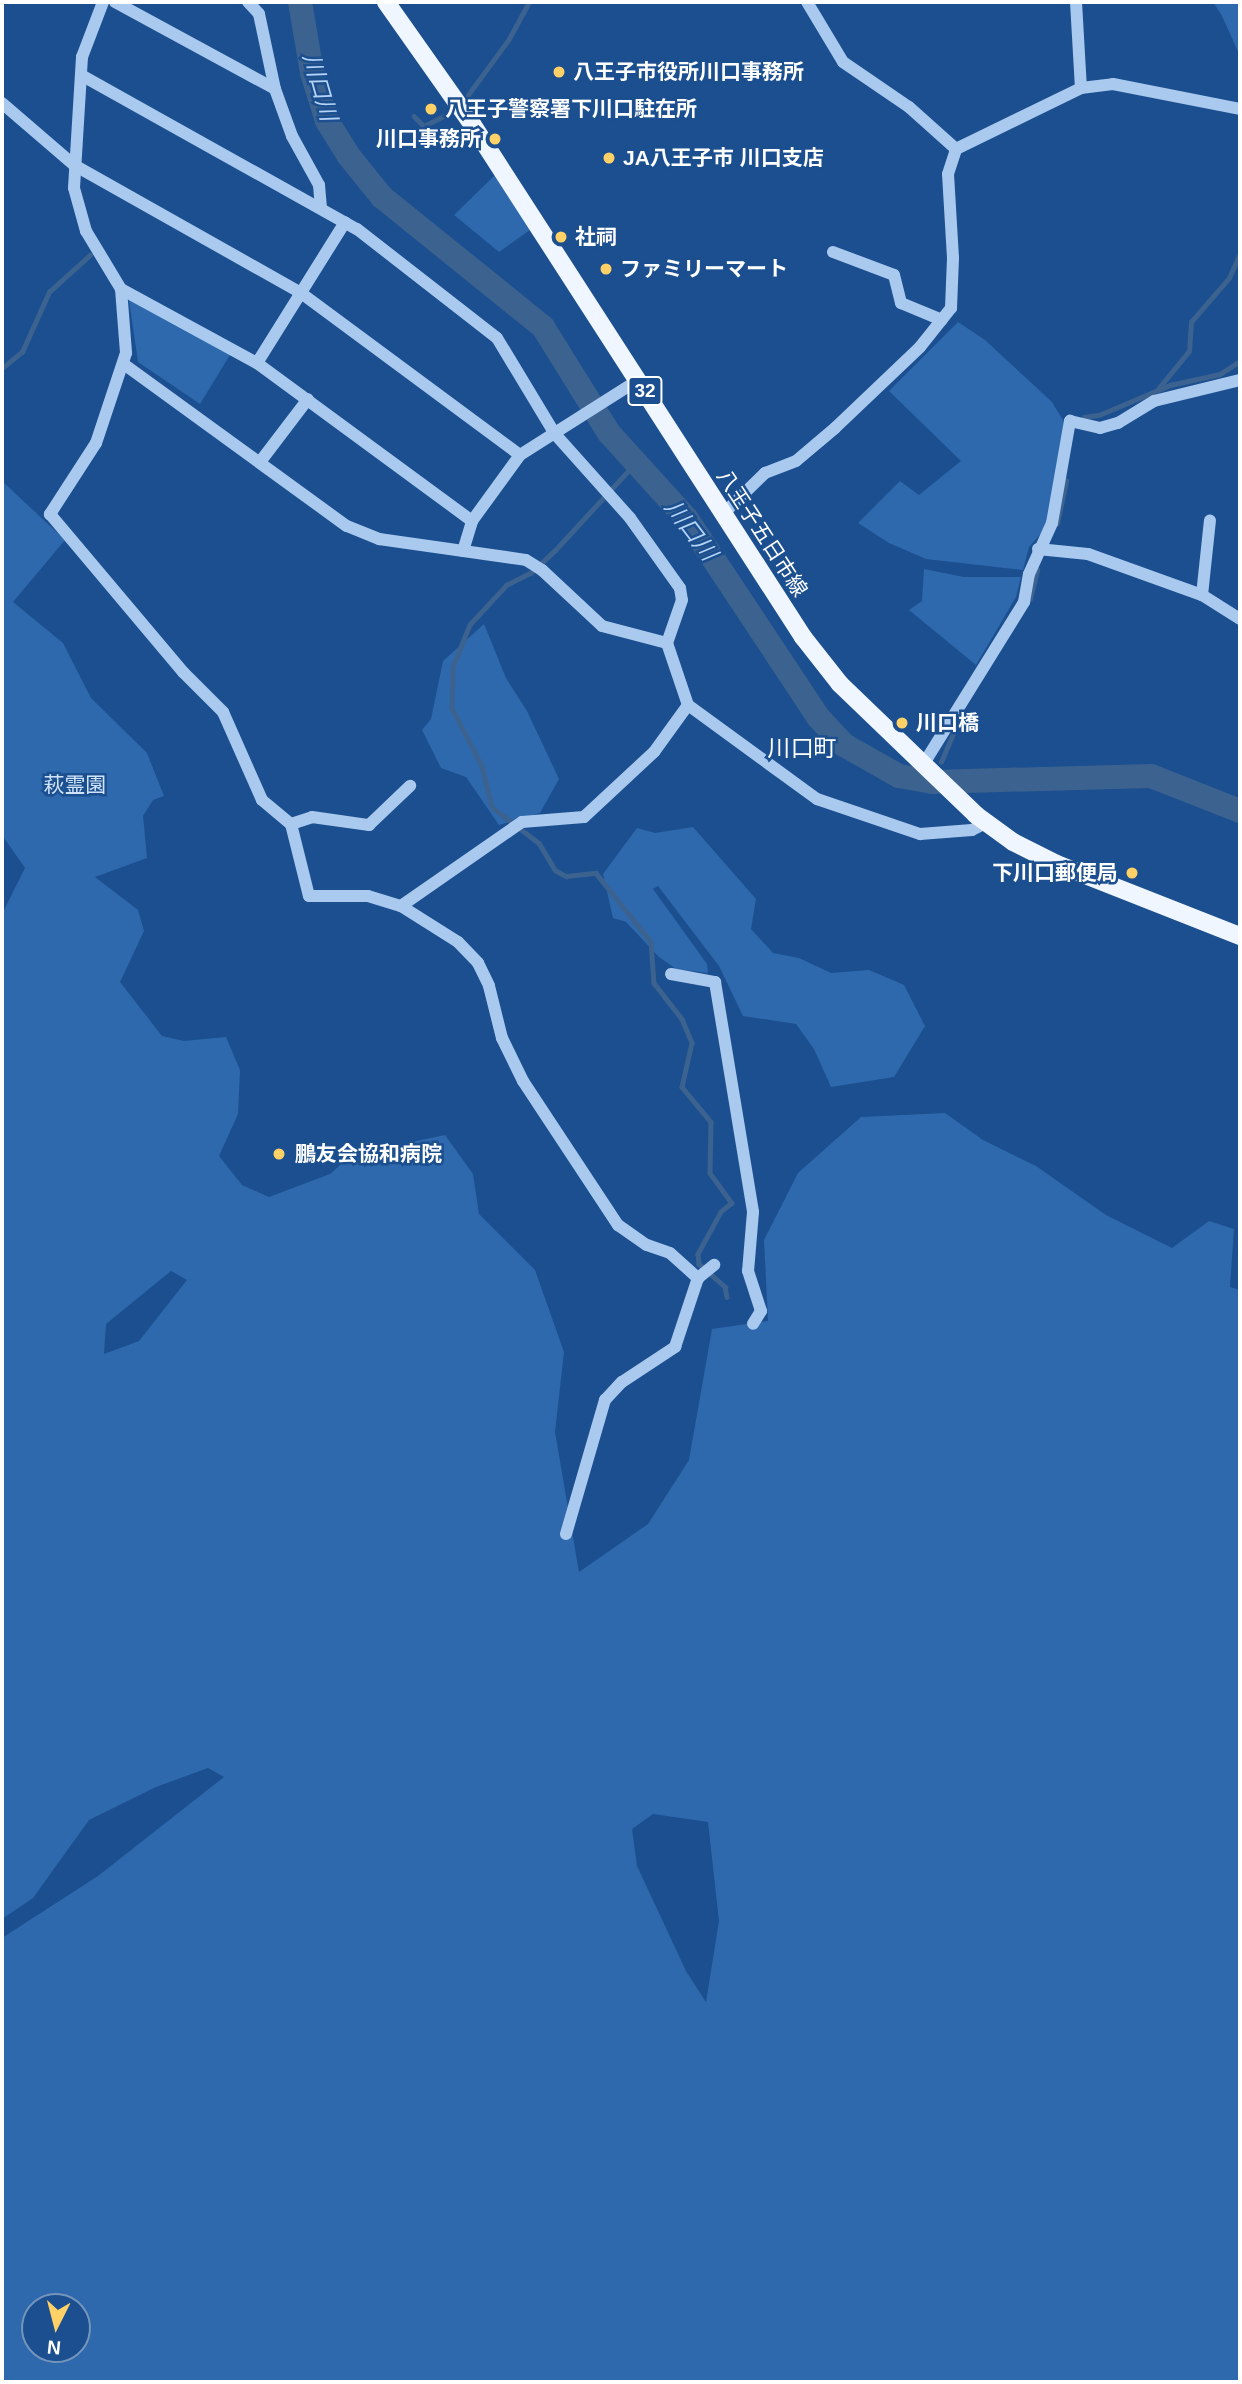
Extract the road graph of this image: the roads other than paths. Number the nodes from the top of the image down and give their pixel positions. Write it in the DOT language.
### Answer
graph roads {
  1 [pos="103,2"];
  2 [pos="115,2"];
  3 [pos="248,2"];
  4 [pos="386,2"];
  5 [pos="807,2"];
  6 [pos="1076,2"];
  7 [pos="80,75"];
  8 [pos="1081,88"];
  9 [pos="275,89"];
  10 [pos="2,103"];
  11 [pos="1240,109"];
  12 [pos="956,149"];
  13 [pos="74,165"];
  14 [pos="321,207"];
  15 [pos="345,222"];
  16 [pos="833,252"];
  17 [pos="121,289"];
  18 [pos="301,293"];
  19 [pos="942,320"];
  20 [pos="257,363"];
  21 [pos="125,365"];
  22 [pos="638,380"];
  23 [pos="1240,380"];
  24 [pos="308,399"];
  25 [pos="561,430"];
  26 [pos="520,456"];
  27 [pos="260,462"];
  28 [pos="723,514"];
  29 [pos="1210,520"];
  30 [pos="472,521"];
  31 [pos="1038,549"];
  32 [pos="463,551"];
  33 [pos="1202,596"];
  34 [pos="1240,619"];
  35 [pos="667,643"];
  36 [pos="688,705"];
  37 [pos="923,765"];
  38 [pos="410,786"];
  39 [pos="981,819"];
  40 [pos="291,824"];
  41 [pos="401,906"];
  42 [pos="1240,936"];
  43 [pos="671,974"];
  44 [pos="714,1265"];
  45 [pos="699,1278"];
  46 [pos="753,1324"];
  47 [pos="566,1534"];
  1 -- 7 [label="street"];
  2 -- 9 [label="street"];
  3 -- 9 [label="street"];
  4 -- 22 [label="main road, 八王子五日市線 / 32"];
  5 -- 12 [label="street"];
  6 -- 8 [label="street"];
  7 -- 13 [label="street"];
  7 -- 14 [label="street"];
  8 -- 11 [label="street"];
  8 -- 12 [label="street"];
  9 -- 14 [label="street"];
  10 -- 13 [label="street"];
  12 -- 19 [label="street"];
  13 -- 17 [label="street"];
  13 -- 18 [label="street"];
  14 -- 15 [label="street"];
  15 -- 18 [label="street"];
  15 -- 25 [label="street"];
  16 -- 19 [label="street"];
  17 -- 20 [label="street"];
  17 -- 21 [label="street"];
  18 -- 20 [label="street"];
  18 -- 26 [label="street"];
  19 -- 28 [label="street"];
  20 -- 24 [label="street"];
  21 -- 27 [label="street"];
  21 -- 40 [label="street"];
  22 -- 25 [label="street"];
  22 -- 28 [label="main road, 八王子五日市線 / 32"];
  23 -- 31 [label="street"];
  24 -- 27 [label="street"];
  24 -- 30 [label="street"];
  25 -- 26 [label="street"];
  25 -- 35 [label="street"];
  26 -- 30 [label="street"];
  27 -- 32 [label="street"];
  28 -- 37 [label="main road, 八王子五日市線 / 32"];
  29 -- 33 [label="street"];
  30 -- 32 [label="street"];
  31 -- 33 [label="street"];
  31 -- 37 [label="street"];
  32 -- 35 [label="street"];
  33 -- 34 [label="street"];
  35 -- 36 [label="street"];
  36 -- 39 [label="street"];
  36 -- 41 [label="street"];
  37 -- 39 [label="main road, 八王子五日市線 / 32"];
  38 -- 40 [label="street"];
  39 -- 42 [label="main road, 八王子五日市線 / 32"];
  40 -- 41 [label="street"];
  41 -- 45 [label="street"];
  43 -- 46 [label="street"];
  44 -- 45 [label="street"];
  45 -- 47 [label="street"];
}
